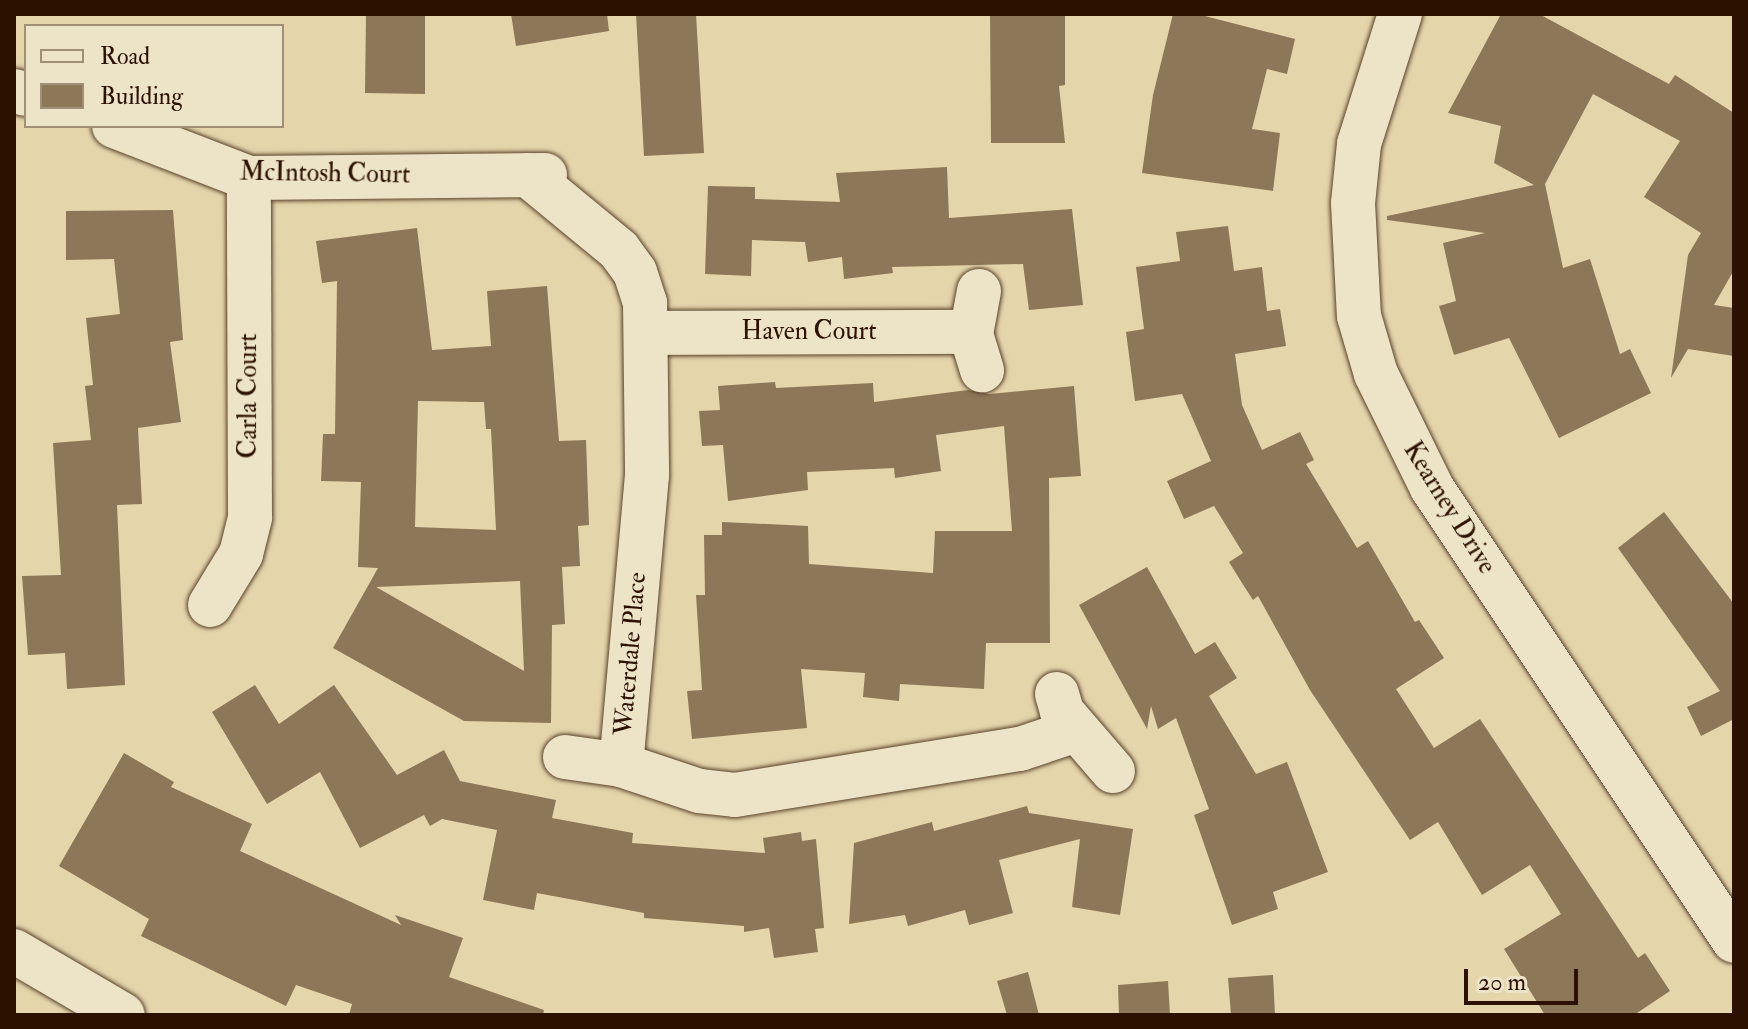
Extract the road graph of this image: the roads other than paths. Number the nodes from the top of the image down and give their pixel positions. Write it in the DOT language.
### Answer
graph roads {
  1 [pos="1400,15"];
  2 [pos="119,128"];
  3 [pos="537,175"];
  4 [pos="249,178"];
  5 [pos="977,331"];
  6 [pos="646,333"];
  7 [pos="210,605"];
  8 [pos="565,757"];
  9 [pos="621,765"];
  10 [pos="1113,771"];
  11 [pos="1734,941"];
  12 [pos="14,951"];
  13 [pos="123,1015"];
  1 -- 11 [label="street, Kearney Drive"];
  2 -- 4 [label="street, McIntosh Court"];
  3 -- 4 [label="street, McIntosh Court"];
  3 -- 6 [label="street, Waterdale Place"];
  4 -- 7 [label="street, Carla Court"];
  5 -- 6 [label="street, Haven Court"];
  6 -- 9 [label="street, Waterdale Place"];
  8 -- 9 [label="street"];
  9 -- 10 [label="street, Waterdale Place"];
  12 -- 13 [label="street"];
}
